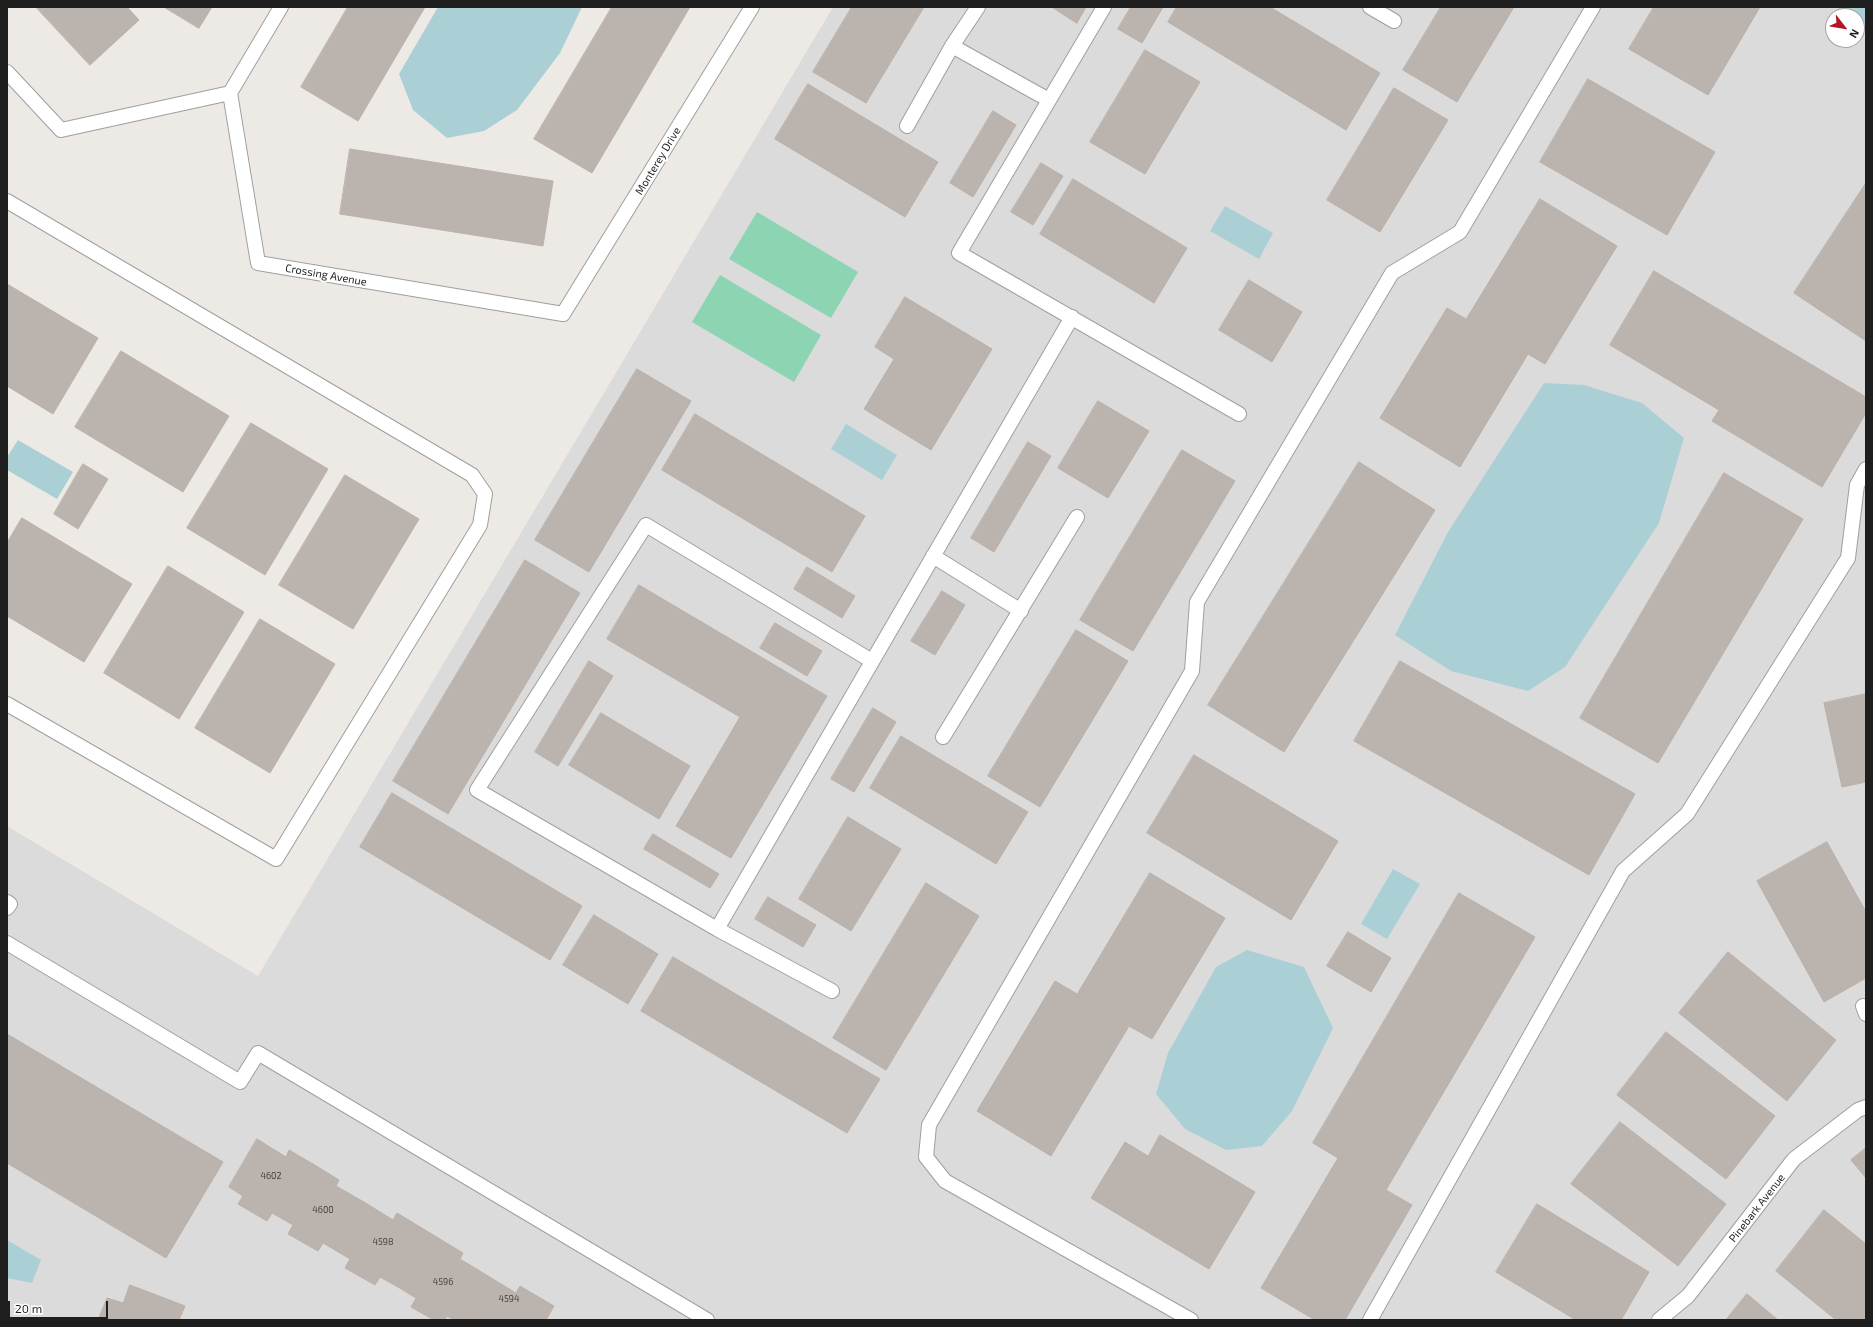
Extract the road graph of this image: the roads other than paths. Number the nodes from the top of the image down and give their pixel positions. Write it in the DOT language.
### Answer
graph roads {
  1 [pos="281,7"];
  2 [pos="752,7"];
  3 [pos="978,7"];
  4 [pos="1104,7"];
  5 [pos="1370,7"];
  6 [pos="1593,7"];
  7 [pos="1394,21"];
  8 [pos="952,46"];
  9 [pos="7,72"];
  10 [pos="230,92"];
  11 [pos="1049,100"];
  12 [pos="907,126"];
  13 [pos="7,201"];
  14 [pos="564,314"];
  15 [pos="1072,317"];
  16 [pos="1239,414"];
  17 [pos="1866,469"];
  18 [pos="1078,517"];
  19 [pos="933,556"];
  20 [pos="1021,611"];
  21 [pos="872,661"];
  22 [pos="7,704"];
  23 [pos="943,737"];
  24 [pos="7,902"];
  25 [pos="7,908"];
  26 [pos="717,929"];
  27 [pos="7,942"];
  28 [pos="832,991"];
  29 [pos="1866,1107"];
  30 [pos="707,1320"];
  31 [pos="1191,1320"];
  32 [pos="1370,1320"];
  33 [pos="1659,1320"];
  1 -- 10 [label="lane"];
  2 -- 14 [label="lane, Monterey Drive"];
  3 -- 8 [label="lane"];
  4 -- 11 [label="lane"];
  5 -- 7 [label="lane"];
  6 -- 31 [label="lane"];
  8 -- 11 [label="lane"];
  8 -- 12 [label="lane"];
  9 -- 10 [label="lane"];
  10 -- 14 [label="lane, Crossing Avenue"];
  11 -- 15 [label="lane"];
  13 -- 22 [label="lane"];
  15 -- 16 [label="lane"];
  15 -- 19 [label="lane"];
  17 -- 32 [label="lane"];
  18 -- 20 [label="lane"];
  19 -- 20 [label="lane"];
  19 -- 21 [label="lane"];
  20 -- 23 [label="lane"];
  21 -- 26 [label="lane"];
  21 -- 26 [label="lane"];
  24 -- 25 [label="lane"];
  26 -- 28 [label="lane"];
  27 -- 30 [label="lane"];
  29 -- 33 [label="lane, Pinebark Avenue"];
}
